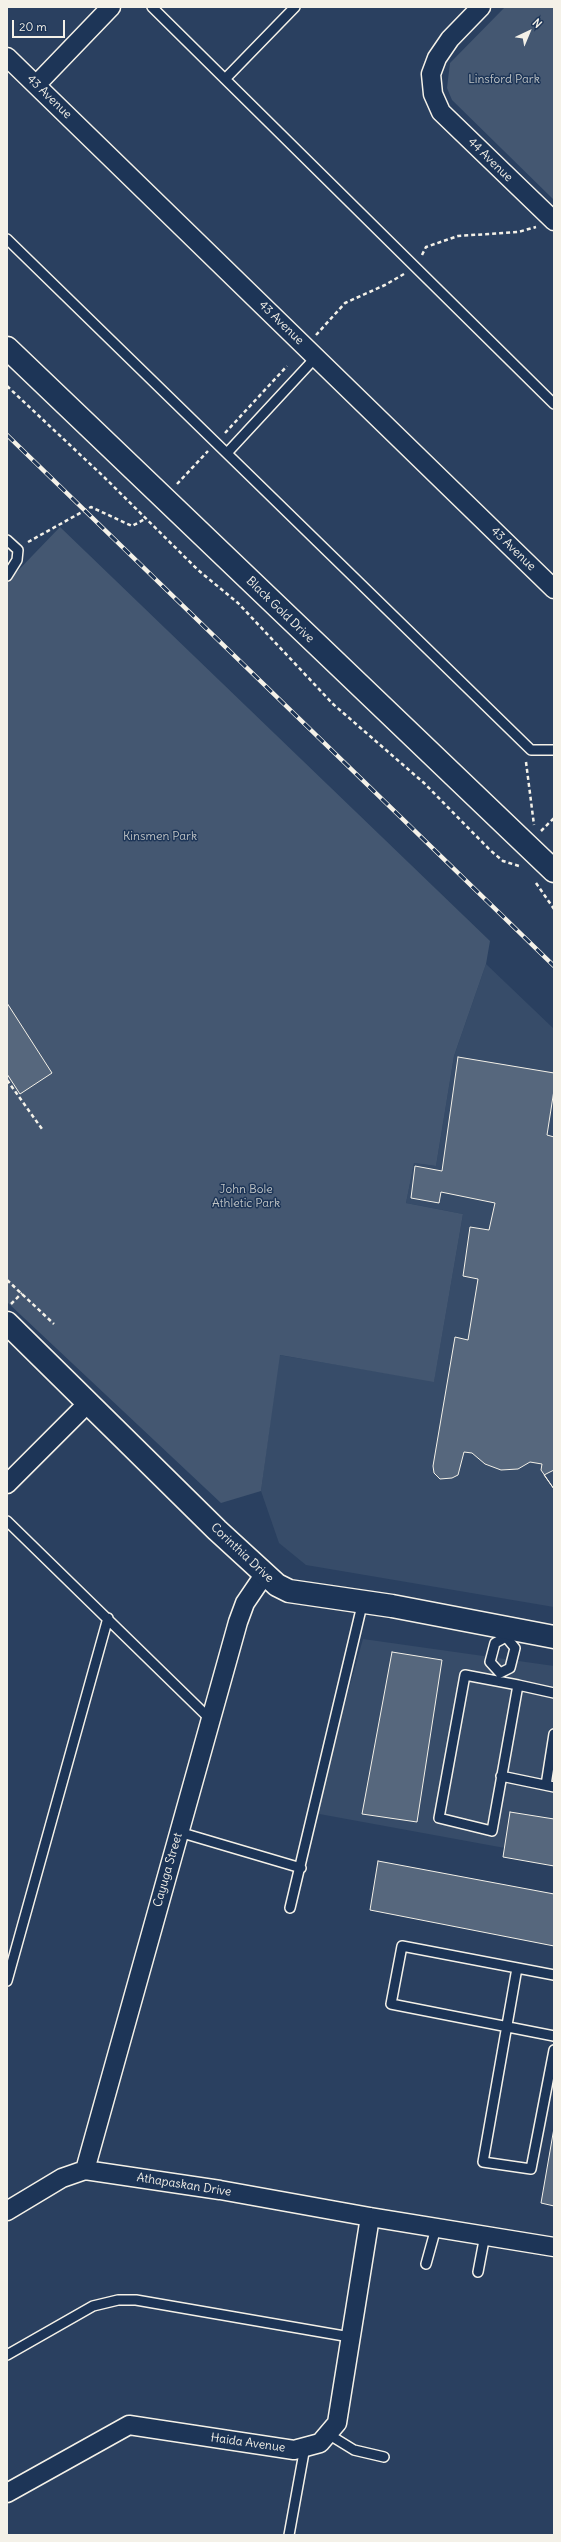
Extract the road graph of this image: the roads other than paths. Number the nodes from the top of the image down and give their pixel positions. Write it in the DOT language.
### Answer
graph roads {
  1 [pos="111,7"];
  2 [pos="152,7"];
  3 [pos="295,7"];
  4 [pos="481,7"];
  5 [pos="7,57"];
  6 [pos="226,78"];
  7 [pos="36,84"];
  8 [pos="546,224"];
  9 [pos="7,239"];
  10 [pos="7,348"];
  11 [pos="311,352"];
  12 [pos="554,404"];
  13 [pos="227,453"];
  14 [pos="7,540"];
  15 [pos="7,576"];
  16 [pos="554,589"];
  17 [pos="554,750"];
  18 [pos="554,871"];
  19 [pos="7,1323"];
  20 [pos="89,1402"];
  21 [pos="7,1484"];
  22 [pos="7,1521"];
  23 [pos="264,1575"];
  24 [pos="363,1601"];
  25 [pos="108,1618"];
  26 [pos="507,1633"];
  27 [pos="554,1637"];
  28 [pos="500,1677"];
  29 [pos="518,1685"];
  30 [pos="554,1693"];
  31 [pos="210,1719"];
  32 [pos="554,1734"];
  33 [pos="501,1776"];
  34 [pos="550,1786"];
  35 [pos="179,1832"];
  36 [pos="301,1868"];
  37 [pos="290,1908"];
  38 [pos="517,1968"];
  39 [pos="554,1975"];
  40 [pos="7,1981"];
  41 [pos="506,2026"];
  42 [pos="554,2036"];
  43 [pos="554,2050"];
  44 [pos="552,2074"];
  45 [pos="85,2170"];
  46 [pos="7,2211"];
  47 [pos="370,2217"];
  48 [pos="436,2228"];
  49 [pos="485,2235"];
  50 [pos="554,2247"];
  51 [pos="426,2264"];
  52 [pos="478,2272"];
  53 [pos="350,2337"];
  54 [pos="7,2355"];
  55 [pos="328,2434"];
  56 [pos="305,2447"];
  57 [pos="384,2456"];
  58 [pos="7,2494"];
  59 [pos="289,2535"];
  1 -- 7 [label="street"];
  2 -- 6 [label="lane"];
  3 -- 6 [label="lane"];
  4 -- 8 [label="street, 44 Avenue"];
  5 -- 7 [label="street, 43 Avenue"];
  6 -- 12 [label="lane"];
  7 -- 11 [label="street, 43 Avenue"];
  9 -- 13 [label="lane"];
  10 -- 18 [label="main road, Black Gold Drive"];
  11 -- 13 [label="lane"];
  11 -- 16 [label="street, 43 Avenue"];
  13 -- 17 [label="lane"];
  14 -- 15 [label="lane"];
  19 -- 20 [label="main road, Corinthia Drive"];
  20 -- 21 [label="street"];
  20 -- 23 [label="main road, Corinthia Drive"];
  22 -- 25 [label="lane"];
  23 -- 24 [label="main road, Corinthia Drive"];
  23 -- 31 [label="street, Cayuga Street"];
  24 -- 26 [label="main road, Corinthia Drive"];
  24 -- 36 [label="lane"];
  25 -- 31 [label="lane"];
  25 -- 40 [label="lane"];
  26 -- 27 [label="main road, Corinthia Drive"];
  26 -- 28 [label="lane"];
  26 -- 28 [label="lane"];
  28 -- 29 [label="lane"];
  28 -- 33 [label="lane"];
  29 -- 30 [label="lane"];
  29 -- 33 [label="lane"];
  31 -- 35 [label="street, Cayuga Street"];
  32 -- 34 [label="lane"];
  33 -- 34 [label="lane"];
  35 -- 36 [label="lane"];
  35 -- 45 [label="street, Cayuga Street"];
  36 -- 37 [label="lane"];
  38 -- 39 [label="lane"];
  38 -- 41 [label="lane"];
  38 -- 41 [label="lane"];
  41 -- 42 [label="lane"];
  41 -- 44 [label="lane"];
  43 -- 44 [label="lane"];
  45 -- 46 [label="street, Athapaskan Drive"];
  45 -- 47 [label="street, Athapaskan Drive"];
  47 -- 48 [label="street, Athapaskan Drive"];
  47 -- 53 [label="street, Haida Avenue"];
  48 -- 49 [label="street, Athapaskan Drive"];
  48 -- 51 [label="lane"];
  49 -- 50 [label="street, Athapaskan Drive"];
  49 -- 52 [label="lane"];
  53 -- 54 [label="lane"];
  53 -- 55 [label="street, Haida Avenue"];
  55 -- 56 [label="street, Haida Avenue"];
  55 -- 57 [label="lane"];
  56 -- 58 [label="street, Haida Avenue"];
  56 -- 59 [label="lane"];
}
